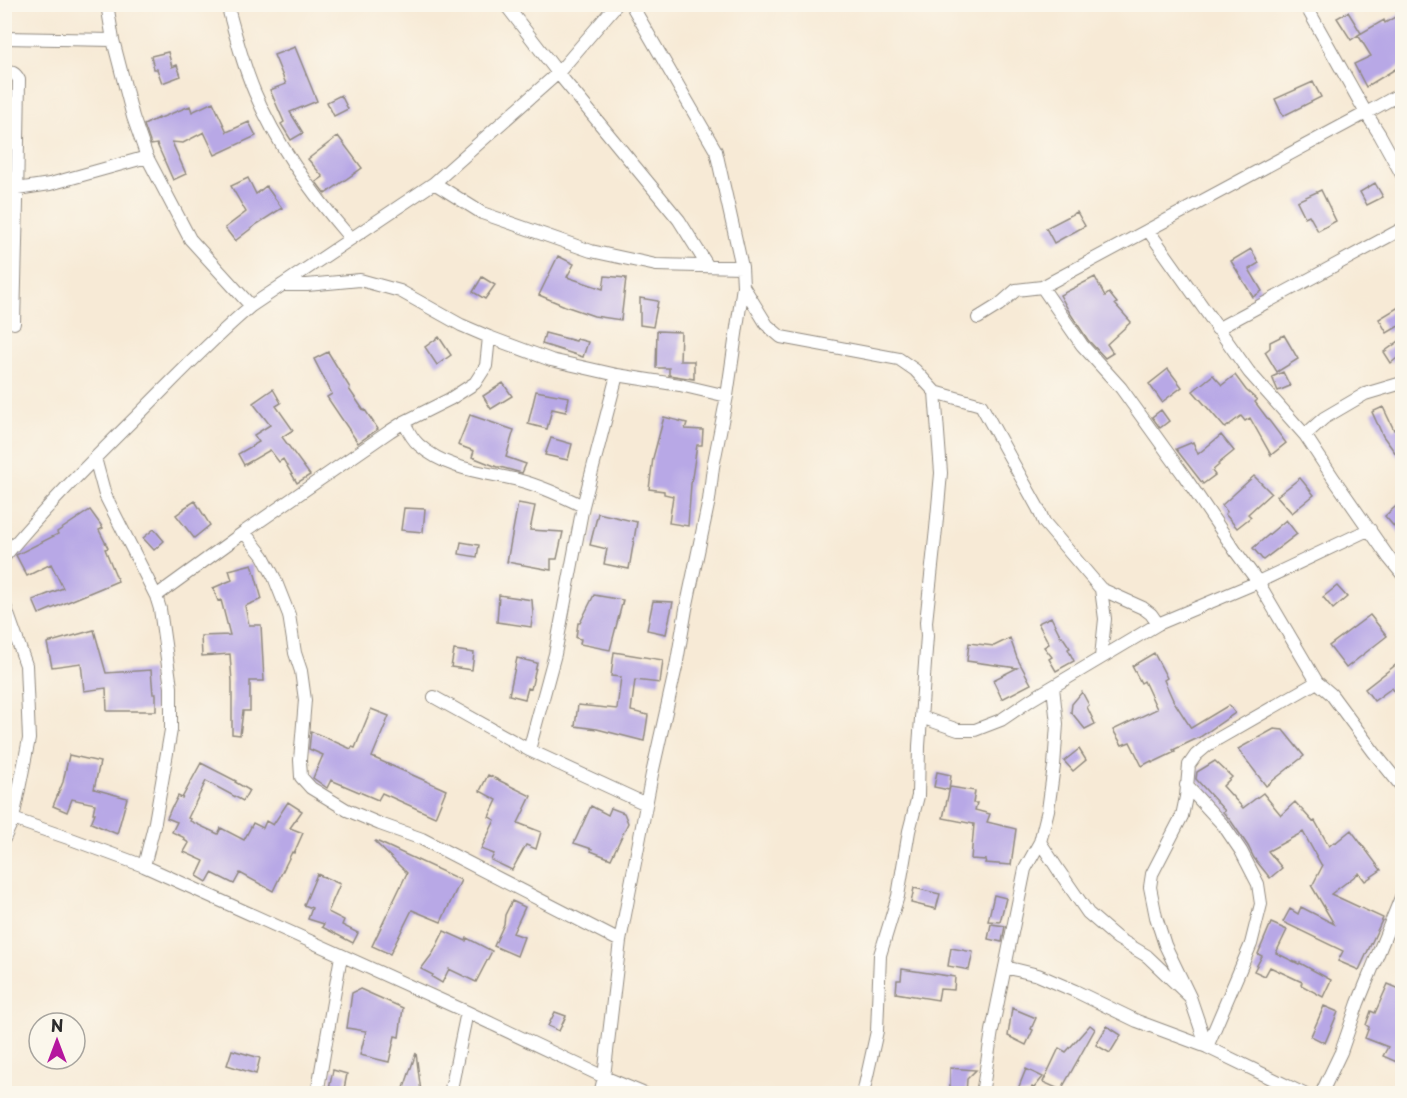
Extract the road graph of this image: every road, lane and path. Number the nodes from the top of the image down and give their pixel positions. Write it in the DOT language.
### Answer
graph roads {
  1 [pos="107,4"];
  2 [pos="227,4"];
  3 [pos="505,4"];
  4 [pos="617,4"];
  5 [pos="631,4"];
  6 [pos="1305,4"];
  7 [pos="4,38"];
  8 [pos="113,40"];
  9 [pos="4,72"];
  10 [pos="558,73"];
  11 [pos="1402,93"];
  12 [pos="1366,113"];
  13 [pos="147,157"];
  14 [pos="1402,175"];
  15 [pos="434,183"];
  16 [pos="11,190"];
  17 [pos="1402,229"];
  18 [pos="1148,230"];
  19 [pos="351,239"];
  20 [pos="707,265"];
  21 [pos="742,267"];
  22 [pos="282,285"];
  23 [pos="743,286"];
  24 [pos="1042,287"];
  25 [pos="251,306"];
  26 [pos="978,318"];
  27 [pos="14,323"];
  28 [pos="1217,329"];
  29 [pos="489,337"];
  30 [pos="617,375"];
  31 [pos="1402,383"];
  32 [pos="935,392"];
  33 [pos="727,396"];
  34 [pos="404,422"];
  35 [pos="1305,435"];
  36 [pos="95,458"];
  37 [pos="583,506"];
  38 [pos="1370,529"];
  39 [pos="244,532"];
  40 [pos="4,557"];
  41 [pos="1402,574"];
  42 [pos="1258,582"];
  43 [pos="1101,589"];
  44 [pos="156,596"];
  45 [pos="4,603"];
  46 [pos="1158,624"];
  47 [pos="1101,657"];
  48 [pos="1317,682"];
  49 [pos="1053,687"];
  50 [pos="434,697"];
  51 [pos="921,717"];
  52 [pos="529,750"];
  53 [pos="1186,785"];
  54 [pos="1402,787"];
  55 [pos="646,804"];
  56 [pos="13,819"];
  57 [pos="4,839"];
  58 [pos="1040,842"];
  59 [pos="144,866"];
  60 [pos="1402,895"];
  61 [pos="620,940"];
  62 [pos="341,956"];
  63 [pos="1005,967"];
  64 [pos="1190,997"];
  65 [pos="467,1012"];
  66 [pos="1207,1047"];
  67 [pos="604,1077"];
  68 [pos="985,1092"];
  69 [pos="317,1094"];
  70 [pos="450,1094"];
  71 [pos="600,1094"];
  72 [pos="645,1094"];
  73 [pos="863,1094"];
  74 [pos="1304,1094"];
  75 [pos="1321,1094"];
  1 -- 8 [label="street"];
  2 -- 19 [label="street"];
  3 -- 10 [label="street"];
  4 -- 10 [label="street"];
  5 -- 21 [label="street"];
  6 -- 12 [label="street"];
  7 -- 8 [label="street"];
  8 -- 13 [label="street"];
  9 -- 16 [label="street"];
  10 -- 15 [label="street"];
  10 -- 20 [label="street"];
  11 -- 12 [label="street"];
  12 -- 14 [label="street"];
  12 -- 18 [label="street"];
  13 -- 16 [label="street"];
  13 -- 25 [label="street"];
  15 -- 19 [label="street"];
  15 -- 20 [label="street"];
  16 -- 27 [label="street"];
  17 -- 28 [label="street"];
  18 -- 24 [label="street"];
  18 -- 28 [label="street"];
  19 -- 22 [label="street"];
  20 -- 21 [label="street"];
  21 -- 23 [label="street"];
  22 -- 25 [label="street"];
  22 -- 29 [label="street"];
  23 -- 32 [label="street"];
  23 -- 33 [label="street"];
  24 -- 26 [label="street"];
  24 -- 42 [label="street"];
  25 -- 36 [label="street"];
  28 -- 35 [label="street"];
  29 -- 30 [label="street"];
  29 -- 34 [label="street"];
  30 -- 33 [label="street"];
  30 -- 37 [label="street"];
  31 -- 35 [label="street"];
  32 -- 43 [label="street"];
  32 -- 51 [label="street"];
  33 -- 55 [label="street"];
  34 -- 37 [label="street"];
  34 -- 39 [label="street"];
  35 -- 38 [label="street"];
  36 -- 40 [label="street"];
  36 -- 44 [label="street"];
  37 -- 52 [label="street"];
  38 -- 41 [label="street"];
  38 -- 42 [label="street"];
  39 -- 44 [label="street"];
  39 -- 61 [label="street"];
  42 -- 46 [label="street"];
  42 -- 48 [label="street"];
  43 -- 46 [label="street"];
  43 -- 47 [label="street"];
  44 -- 59 [label="street"];
  45 -- 56 [label="street"];
  46 -- 47 [label="street"];
  47 -- 49 [label="street"];
  48 -- 53 [label="street"];
  48 -- 54 [label="street"];
  49 -- 51 [label="street"];
  49 -- 58 [label="street"];
  50 -- 52 [label="street"];
  51 -- 73 [label="street"];
  52 -- 55 [label="street"];
  53 -- 64 [label="street"];
  53 -- 66 [label="street"];
  55 -- 61 [label="street"];
  56 -- 57 [label="street"];
  56 -- 59 [label="street"];
  58 -- 63 [label="street"];
  58 -- 64 [label="street"];
  59 -- 62 [label="street"];
  60 -- 75 [label="street"];
  61 -- 67 [label="street"];
  62 -- 65 [label="street"];
  62 -- 69 [label="street"];
  63 -- 66 [label="street"];
  63 -- 68 [label="street"];
  64 -- 66 [label="street"];
  65 -- 67 [label="street"];
  65 -- 70 [label="street"];
  66 -- 74 [label="street"];
  67 -- 71 [label="street"];
  67 -- 72 [label="street"];
}
